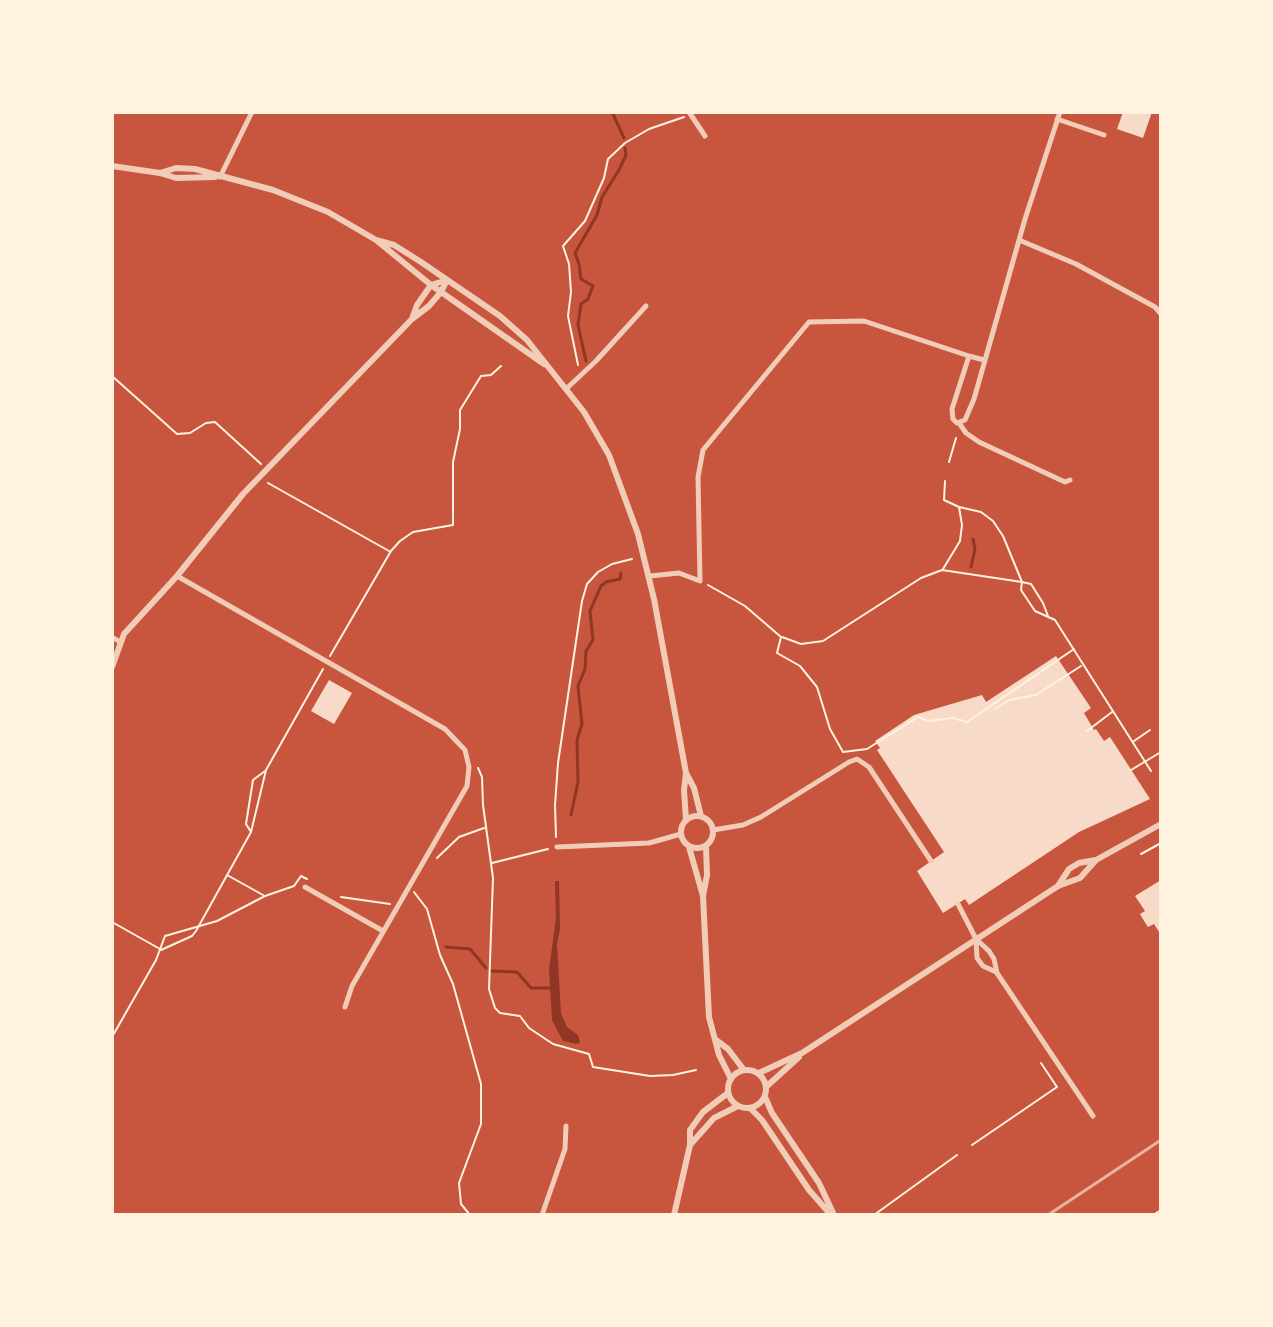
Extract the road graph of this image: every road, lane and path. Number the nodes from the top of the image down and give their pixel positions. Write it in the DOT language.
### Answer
graph roads {
  1 [pos="252,112"];
  2 [pos="690,113"];
  3 [pos="1058,114"];
  4 [pos="1104,135"];
  5 [pos="705,136"];
  6 [pos="112,166"];
  7 [pos="220,177"];
  8 [pos="376,240"];
  9 [pos="1019,240"];
  10 [pos="447,280"];
  11 [pos="431,285"];
  12 [pos="441,292"];
  13 [pos="646,306"];
  14 [pos="1161,314"];
  15 [pos="412,319"];
  16 [pos="969,356"];
  17 [pos="984,360"];
  18 [pos="501,366"];
  19 [pos="549,367"];
  20 [pos="112,376"];
  21 [pos="579,378"];
  22 [pos="566,389"];
  23 [pos="959,423"];
  24 [pos="956,438"];
  25 [pos="949,462"];
  26 [pos="267,469"];
  27 [pos="1070,480"];
  28 [pos="945,481"];
  29 [pos="268,483"];
  30 [pos="959,507"];
  31 [pos="391,551"];
  32 [pos="632,559"];
  33 [pos="942,570"];
  34 [pos="177,576"];
  35 [pos="650,576"];
  36 [pos="700,581"];
  37 [pos="1022,582"];
  38 [pos="1048,616"];
  39 [pos="112,637"];
  40 [pos="781,637"];
  41 [pos="120,642"];
  42 [pos="1074,649"];
  43 [pos="327,662"];
  44 [pos="1083,664"];
  45 [pos="112,667"];
  46 [pos="995,709"];
  47 [pos="1113,711"];
  48 [pos="1150,730"];
  49 [pos="1087,731"];
  50 [pos="1132,742"];
  51 [pos="1161,752"];
  52 [pos="1145,762"];
  53 [pos="469,767"];
  54 [pos="266,770"];
  55 [pos="1131,770"];
  56 [pos="1151,771"];
  57 [pos="686,773"];
  58 [pos="701,816"];
  59 [pos="686,820"];
  60 [pos="1159,823"];
  61 [pos="486,827"];
  62 [pos="713,830"];
  63 [pos="251,832"];
  64 [pos="681,834"];
  65 [pos="1161,843"];
  66 [pos="706,846"];
  67 [pos="557,847"];
  68 [pos="689,847"];
  69 [pos="1141,854"];
  70 [pos="1096,860"];
  71 [pos="431,861"];
  72 [pos="931,861"];
  73 [pos="491,863"];
  74 [pos="226,874"];
  75 [pos="312,882"];
  76 [pos="419,882"];
  77 [pos="1058,886"];
  78 [pos="305,887"];
  79 [pos="265,896"];
  80 [pos="335,896"];
  81 [pos="703,896"];
  82 [pos="391,904"];
  83 [pos="958,904"];
  84 [pos="112,922"];
  85 [pos="197,926"];
  86 [pos="383,931"];
  87 [pos="976,939"];
  88 [pos="161,950"];
  89 [pos="997,973"];
  90 [pos="345,1007"];
  91 [pos="112,1037"];
  92 [pos="716,1040"];
  93 [pos="802,1053"];
  94 [pos="1041,1063"];
  95 [pos="696,1070"];
  96 [pos="744,1070"];
  97 [pos="759,1073"];
  98 [pos="731,1079"];
  99 [pos="766,1087"];
  100 [pos="728,1093"];
  101 [pos="765,1097"];
  102 [pos="738,1106"];
  103 [pos="750,1108"];
  104 [pos="1093,1116"];
  105 [pos="566,1126"];
  106 [pos="690,1145"];
  107 [pos="972,1145"];
  108 [pos="957,1155"];
  109 [pos="812,1172"];
  110 [pos="802,1179"];
  111 [pos="1161,1210"];
  112 [pos="676,1214"];
  113 [pos="470,1215"];
  114 [pos="542,1215"];
  115 [pos="832,1215"];
  116 [pos="874,1215"];
  117 [pos="1153,1215"];
  1 -- 7 [label="street"];
  2 -- 5 [label="street"];
  2 -- 21 [label="path"];
  3 -- 4 [label="street"];
  3 -- 9 [label="street"];
  6 -- 7 [label="street"];
  7 -- 8 [label="street"];
  8 -- 10 [label="street"];
  8 -- 11 [label="street"];
  9 -- 14 [label="street"];
  9 -- 17 [label="street"];
  10 -- 11 [label="street"];
  10 -- 12 [label="street"];
  10 -- 19 [label="street"];
  11 -- 12 [label="street"];
  11 -- 15 [label="street"];
  12 -- 15 [label="street"];
  12 -- 19 [label="street"];
  13 -- 21 [label="street"];
  15 -- 26 [label="street"];
  16 -- 17 [label="street"];
  16 -- 23 [label="street"];
  16 -- 36 [label="street"];
  17 -- 23 [label="street"];
  18 -- 31 [label="path"];
  19 -- 22 [label="street"];
  20 -- 26 [label="path"];
  21 -- 22 [label="street"];
  22 -- 35 [label="street"];
  23 -- 27 [label="street"];
  24 -- 25 [label="path"];
  26 -- 34 [label="street"];
  28 -- 30 [label="path"];
  29 -- 31 [label="path"];
  30 -- 33 [label="path"];
  30 -- 37 [label="path"];
  31 -- 43 [label="path"];
  32 -- 67 [label="path"];
  33 -- 37 [label="path"];
  33 -- 40 [label="path"];
  34 -- 41 [label="street"];
  34 -- 43 [label="street"];
  35 -- 36 [label="street"];
  35 -- 57 [label="street"];
  36 -- 40 [label="path"];
  37 -- 38 [label="path"];
  37 -- 38 [label="path"];
  38 -- 42 [label="path"];
  39 -- 41 [label="street"];
  40 -- 42 [label="path"];
  41 -- 45 [label="street"];
  42 -- 44 [label="path"];
  43 -- 53 [label="street"];
  43 -- 54 [label="path"];
  44 -- 46 [label="path"];
  44 -- 47 [label="path"];
  47 -- 49 [label="path"];
  47 -- 50 [label="path"];
  48 -- 50 [label="path"];
  50 -- 52 [label="path"];
  51 -- 52 [label="path"];
  52 -- 55 [label="path"];
  52 -- 56 [label="path"];
  53 -- 61 [label="path"];
  53 -- 86 [label="street"];
  54 -- 63 [label="path"];
  54 -- 63 [label="path"];
  57 -- 58 [label="street"];
  57 -- 59 [label="street"];
  58 -- 59 [label="street"];
  58 -- 62 [label="street"];
  59 -- 64 [label="street"];
  60 -- 70 [label="street"];
  61 -- 71 [label="path"];
  61 -- 73 [label="path"];
  62 -- 66 [label="street"];
  62 -- 72 [label="street"];
  63 -- 74 [label="path"];
  64 -- 67 [label="street"];
  64 -- 68 [label="street"];
  65 -- 69 [label="path"];
  66 -- 68 [label="street"];
  66 -- 81 [label="street"];
  67 -- 73 [label="path"];
  68 -- 81 [label="street"];
  70 -- 77 [label="street"];
  70 -- 77 [label="street"];
  73 -- 95 [label="path"];
  74 -- 79 [label="path"];
  74 -- 85 [label="path"];
  75 -- 79 [label="path"];
  76 -- 113 [label="path"];
  77 -- 87 [label="street"];
  78 -- 86 [label="street"];
  79 -- 85 [label="path"];
  80 -- 82 [label="path"];
  81 -- 92 [label="street"];
  83 -- 87 [label="street"];
  84 -- 88 [label="path"];
  85 -- 88 [label="path"];
  85 -- 88 [label="path"];
  86 -- 90 [label="street"];
  87 -- 89 [label="street"];
  87 -- 89 [label="street"];
  87 -- 93 [label="street"];
  88 -- 91 [label="path"];
  89 -- 104 [label="street"];
  92 -- 96 [label="street"];
  92 -- 98 [label="street"];
  93 -- 97 [label="street"];
  93 -- 99 [label="street"];
  94 -- 107 [label="path"];
  96 -- 97 [label="street"];
  96 -- 98 [label="street"];
  97 -- 99 [label="street"];
  98 -- 100 [label="street"];
  99 -- 101 [label="street"];
  100 -- 102 [label="street"];
  100 -- 106 [label="street"];
  101 -- 103 [label="street"];
  101 -- 109 [label="street"];
  102 -- 103 [label="street"];
  102 -- 106 [label="street"];
  103 -- 110 [label="street"];
  105 -- 114 [label="street"];
  106 -- 112 [label="street"];
  108 -- 116 [label="path"];
  109 -- 110 [label="street"];
  109 -- 115 [label="street"];
  110 -- 115 [label="street"];
  111 -- 117 [label="path"];
}
